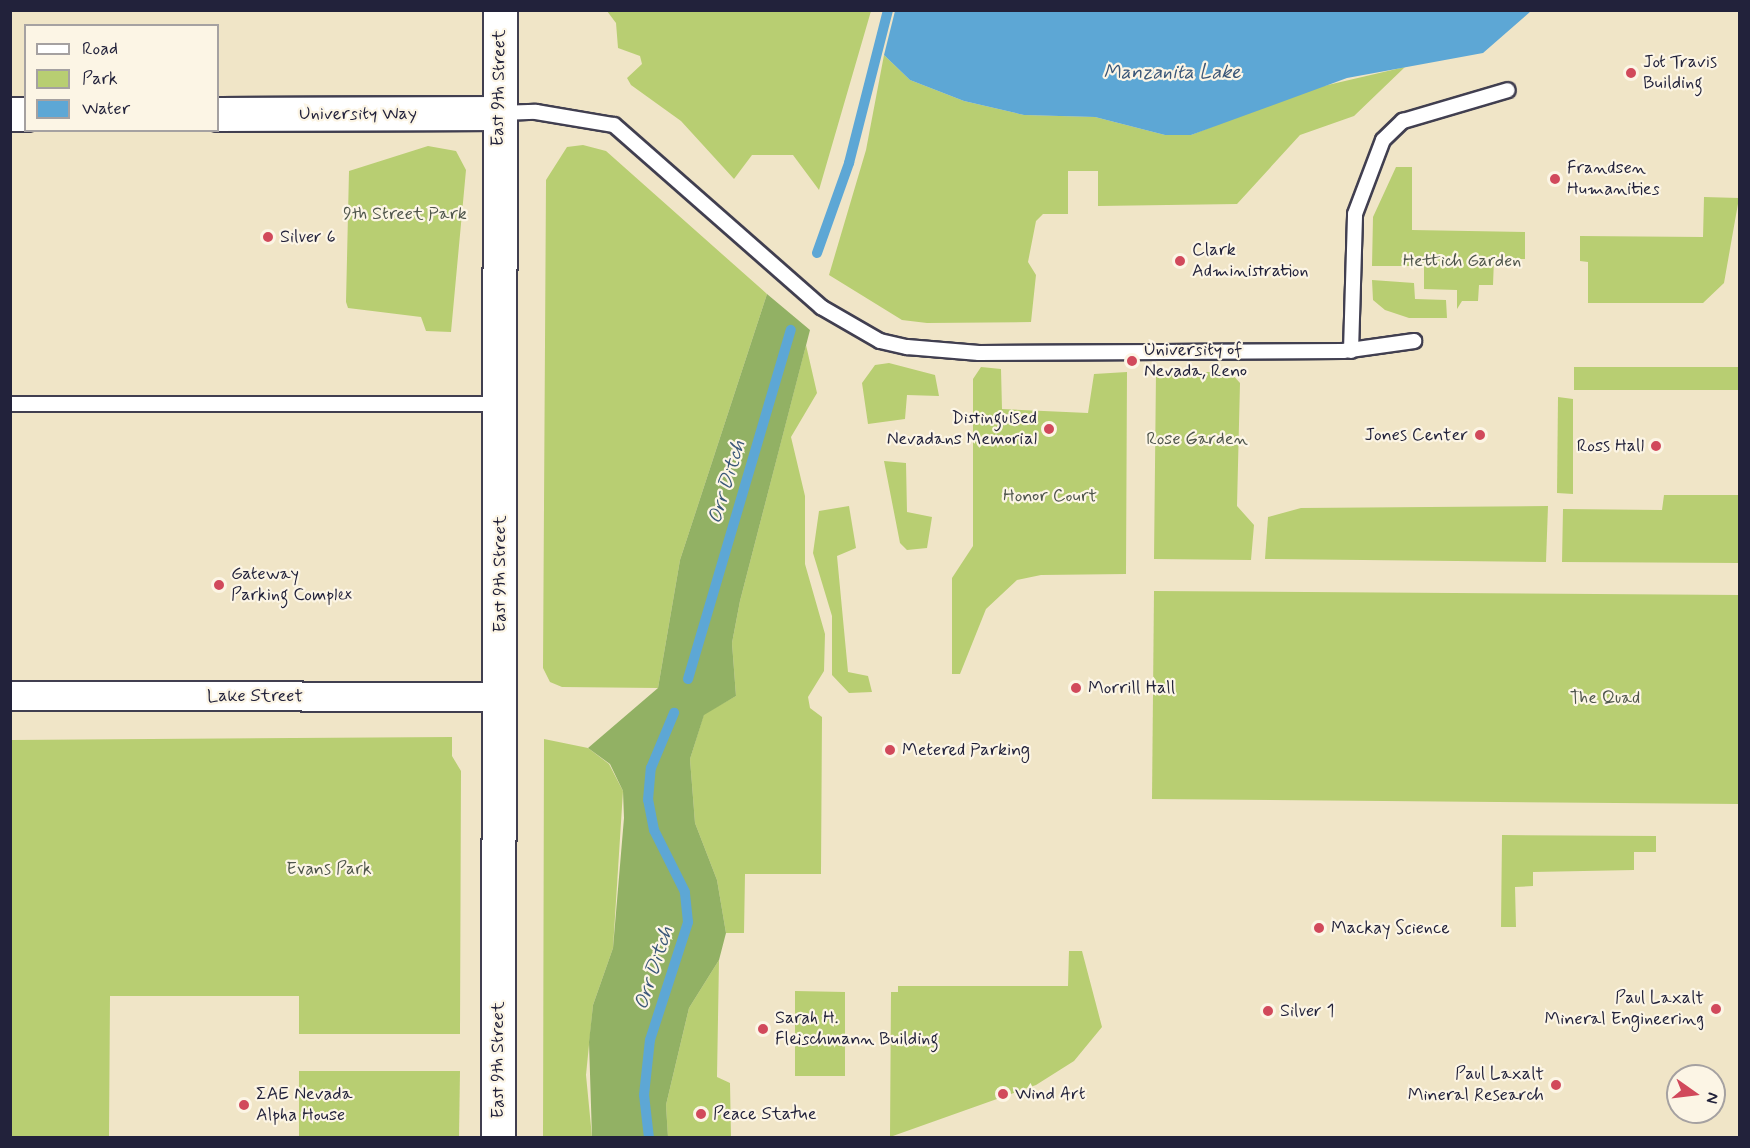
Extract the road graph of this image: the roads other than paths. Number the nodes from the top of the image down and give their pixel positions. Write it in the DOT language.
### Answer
graph roads {
  1 [pos="500,10"];
  2 [pos="1508,90"];
  3 [pos="499,113"];
  4 [pos="219,114"];
  5 [pos="1414,341"];
  6 [pos="1351,351"];
  7 [pos="10,404"];
  8 [pos="500,404"];
  9 [pos="10,696"];
  10 [pos="499,697"];
  11 [pos="498,1137"];
  1 -- 3 [label="street, East 9th Street"];
  2 -- 6 [label="lane"];
  3 -- 4 [label="street, University Way"];
  3 -- 6 [label="lane"];
  3 -- 8 [label="street, East 9th Street"];
  5 -- 6 [label="lane"];
  7 -- 8 [label="lane"];
  8 -- 10 [label="street, East 9th Street"];
  9 -- 10 [label="street, Lake Street"];
  10 -- 11 [label="street, East 9th Street"];
}
